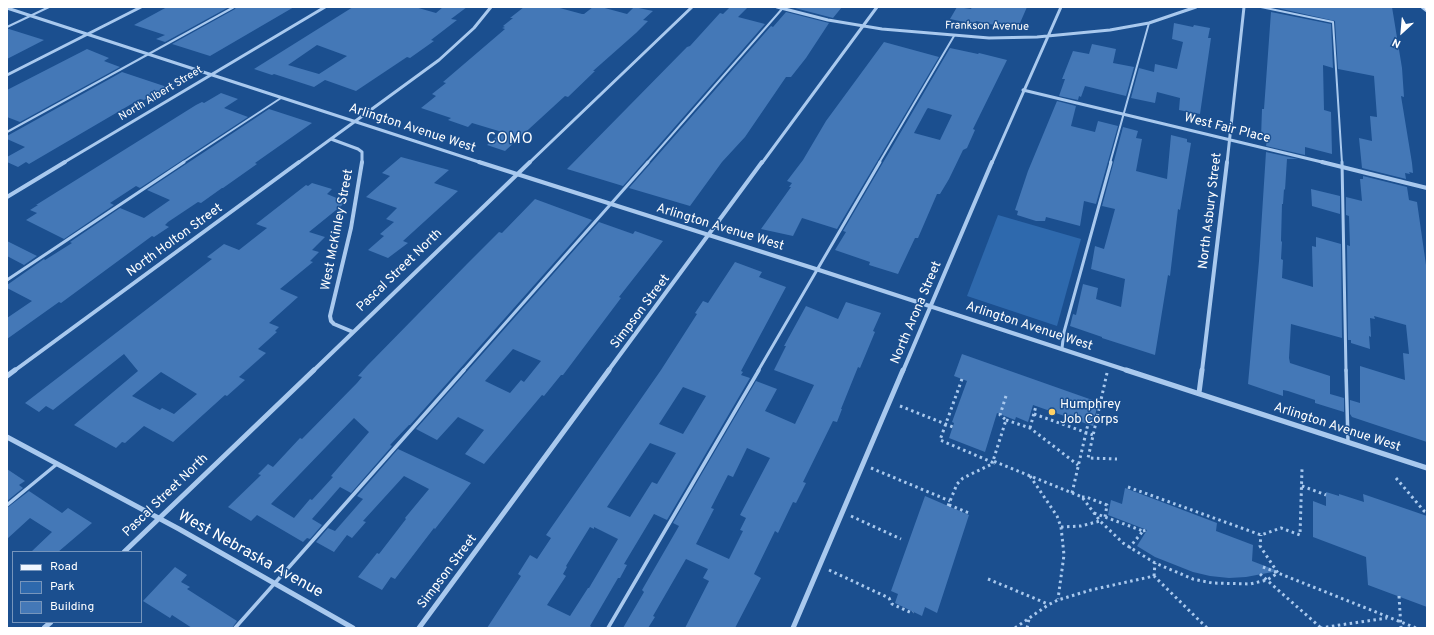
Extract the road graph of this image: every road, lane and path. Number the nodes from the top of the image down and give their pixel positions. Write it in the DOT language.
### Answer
graph roads {
  1 [pos="49,7"];
  2 [pos="141,7"];
  3 [pos="234,7"];
  4 [pos="325,7"];
  5 [pos="491,7"];
  6 [pos="692,7"];
  7 [pos="777,7"];
  8 [pos="877,7"];
  9 [pos="1061,7"];
  10 [pos="1196,7"];
  11 [pos="1244,7"];
  12 [pos="1261,7"];
  13 [pos="1422,7"];
  14 [pos="7,8"];
  15 [pos="782,9"];
  16 [pos="1427,9"];
  17 [pos="31,15"];
  18 [pos="1149,23"];
  19 [pos="863,26"];
  20 [pos="7,27"];
  21 [pos="87,34"];
  22 [pos="954,36"];
  23 [pos="1048,36"];
  24 [pos="148,54"];
  25 [pos="7,75"];
  26 [pos="212,75"];
  27 [pos="1023,90"];
  28 [pos="281,98"];
  29 [pos="1125,115"];
  30 [pos="354,122"];
  31 [pos="7,132"];
  32 [pos="331,139"];
  33 [pos="1230,140"];
  34 [pos="1342,167"];
  35 [pos="518,175"];
  36 [pos="1427,188"];
  37 [pos="7,197"];
  38 [pos="611,205"];
  39 [pos="710,235"];
  40 [pos="819,270"];
  41 [pos="7,280"];
  42 [pos="930,306"];
  43 [pos="353,332"];
  44 [pos="1062,348"];
  45 [pos="1109,364"];
  46 [pos="7,376"];
  47 [pos="962,379"];
  48 [pos="1200,393"];
  49 [pos="1006,396"];
  50 [pos="890,402"];
  51 [pos="1036,406"];
  52 [pos="1034,414"];
  53 [pos="1006,420"];
  54 [pos="945,423"];
  55 [pos="1088,424"];
  56 [pos="953,427"];
  57 [pos="1030,428"];
  58 [pos="1086,433"];
  59 [pos="1093,435"];
  60 [pos="7,437"];
  61 [pos="1348,442"];
  62 [pos="1117,459"];
  63 [pos="995,463"];
  64 [pos="57,464"];
  65 [pos="863,465"];
  66 [pos="1078,465"];
  67 [pos="1427,468"];
  68 [pos="1302,469"];
  69 [pos="1029,476"];
  70 [pos="1396,478"];
  71 [pos="1302,486"];
  72 [pos="1128,487"];
  73 [pos="1072,493"];
  74 [pos="1326,495"];
  75 [pos="1082,497"];
  76 [pos="950,500"];
  77 [pos="7,505"];
  78 [pos="1093,512"];
  79 [pos="1427,512"];
  80 [pos="842,513"];
  81 [pos="970,513"];
  82 [pos="1105,517"];
  83 [pos="158,518"];
  84 [pos="1100,521"];
  85 [pos="1061,527"];
  86 [pos="1147,530"];
  87 [pos="1143,531"];
  88 [pos="1261,535"];
  89 [pos="901,539"];
  90 [pos="1129,548"];
  91 [pos="125,551"];
  92 [pos="1155,563"];
  93 [pos="820,566"];
  94 [pos="1263,567"];
  95 [pos="1278,573"];
  96 [pos="1260,574"];
  97 [pos="1154,576"];
  98 [pos="988,579"];
  99 [pos="1267,580"];
  100 [pos="275,583"];
  101 [pos="1399,596"];
  102 [pos="1058,600"];
  103 [pos="1048,605"];
  104 [pos="913,612"];
  105 [pos="1389,617"];
  106 [pos="1029,619"];
  107 [pos="1401,622"];
  108 [pos="1320,627"];
  109 [pos="235,628"];
  110 [pos="353,628"];
  111 [pos="419,628"];
  112 [pos="608,628"];
  113 [pos="793,628"];
  114 [pos="1015,628"];
  115 [pos="1027,628"];
  116 [pos="1208,628"];
  117 [pos="1401,628"];
  118 [pos="1416,628"];
  1 -- 17 [label="lane"];
  2 -- 21 [label="street"];
  3 -- 24 [label="lane"];
  4 -- 26 [label="street, North Albert Street"];
  5 -- 30 [label="street"];
  6 -- 35 [label="street, Pascal Street North"];
  7 -- 15 [label="street, Frankson Avenue"];
  8 -- 19 [label="street, Simpson Street"];
  9 -- 23 [label="street, North Arona Street"];
  10 -- 18 [label="street, Frankson Avenue"];
  11 -- 33 [label="street, North Asbury Street"];
  12 -- 34 [label="lane"];
  13 -- 16 [label="street"];
  14 -- 17 [label="street, Arlington Avenue West"];
  15 -- 19 [label="street, Frankson Avenue"];
  15 -- 38 [label="lane"];
  17 -- 20 [label="lane"];
  17 -- 21 [label="street, Arlington Avenue West"];
  18 -- 23 [label="street, Frankson Avenue"];
  18 -- 29 [label="lane"];
  19 -- 22 [label="street, Frankson Avenue"];
  19 -- 39 [label="street, Simpson Street"];
  21 -- 24 [label="street, Arlington Avenue West"];
  21 -- 25 [label="street"];
  22 -- 23 [label="street, Frankson Avenue"];
  22 -- 40 [label="lane"];
  23 -- 27 [label="street, North Arona Street"];
  24 -- 26 [label="street, Arlington Avenue West"];
  24 -- 31 [label="lane"];
  26 -- 28 [label="street, Arlington Avenue West"];
  26 -- 37 [label="street, North Albert Street"];
  27 -- 29 [label="street, West Fair Place"];
  27 -- 42 [label="street, North Arona Street"];
  28 -- 30 [label="street, Arlington Avenue West"];
  28 -- 41 [label="lane"];
  29 -- 33 [label="street, West Fair Place"];
  29 -- 44 [label="lane"];
  30 -- 32 [label="street, North Holton Street"];
  30 -- 35 [label="street, Arlington Avenue West"];
  32 -- 43 [label="street, West McKinley Street"];
  32 -- 46 [label="street, North Holton Street"];
  33 -- 34 [label="street, West Fair Place"];
  33 -- 48 [label="street, North Asbury Street"];
  34 -- 36 [label="street, West Fair Place"];
  34 -- 61 [label="lane"];
  35 -- 38 [label="street, Arlington Avenue West"];
  35 -- 43 [label="street, Pascal Street North"];
  38 -- 39 [label="street, Arlington Avenue West"];
  38 -- 100 [label="lane"];
  39 -- 40 [label="street, Arlington Avenue West"];
  39 -- 111 [label="street, Simpson Street"];
  40 -- 42 [label="street, Arlington Avenue West"];
  40 -- 112 [label="lane"];
  42 -- 44 [label="street, Arlington Avenue West"];
  42 -- 50 [label="street, North Arona Street"];
  43 -- 83 [label="street, Pascal Street North"];
  44 -- 45 [label="street, Arlington Avenue West"];
  45 -- 48 [label="street, Arlington Avenue West"];
  45 -- 59 [label="path"];
  47 -- 54 [label="path"];
  48 -- 61 [label="street, Arlington Avenue West"];
  49 -- 53 [label="path"];
  50 -- 54 [label="path"];
  50 -- 65 [label="street, North Arona Street"];
  51 -- 52 [label="path"];
  52 -- 57 [label="path"];
  52 -- 58 [label="path"];
  53 -- 57 [label="path"];
  53 -- 63 [label="path"];
  54 -- 56 [label="path"];
  54 -- 63 [label="path"];
  55 -- 58 [label="path"];
  57 -- 66 [label="path"];
  58 -- 59 [label="path"];
  58 -- 66 [label="path"];
  59 -- 62 [label="path"];
  60 -- 64 [label="street, West Nebraska Avenue"];
  61 -- 67 [label="street, Arlington Avenue West"];
  63 -- 69 [label="path"];
  63 -- 76 [label="path"];
  64 -- 77 [label="lane"];
  64 -- 83 [label="street, West Nebraska Avenue"];
  65 -- 76 [label="path"];
  65 -- 80 [label="street, North Arona Street"];
  66 -- 73 [label="path"];
  68 -- 71 [label="path"];
  69 -- 73 [label="path"];
  69 -- 85 [label="path"];
  70 -- 79 [label="path"];
  71 -- 74 [label="path"];
  71 -- 88 [label="path"];
  72 -- 88 [label="path"];
  73 -- 75 [label="path"];
  75 -- 78 [label="path"];
  75 -- 82 [label="path"];
  76 -- 81 [label="path"];
  78 -- 82 [label="path"];
  78 -- 84 [label="path"];
  80 -- 89 [label="path"];
  80 -- 93 [label="street, North Arona Street"];
  82 -- 87 [label="path"];
  83 -- 91 [label="street, Pascal Street North"];
  83 -- 100 [label="street, West Nebraska Avenue"];
  84 -- 85 [label="path"];
  84 -- 90 [label="path"];
  85 -- 102 [label="path"];
  86 -- 87 [label="path"];
  87 -- 90 [label="path"];
  88 -- 95 [label="path"];
  90 -- 92 [label="path"];
  92 -- 97 [label="path"];
  92 -- 99 [label="path"];
  93 -- 104 [label="path"];
  93 -- 113 [label="street, North Arona Street"];
  94 -- 95 [label="path"];
  95 -- 99 [label="path"];
  95 -- 105 [label="path"];
  96 -- 99 [label="path"];
  97 -- 102 [label="path"];
  97 -- 116 [label="path"];
  98 -- 103 [label="path"];
  99 -- 108 [label="path"];
  100 -- 109 [label="lane"];
  100 -- 110 [label="street, West Nebraska Avenue"];
  101 -- 107 [label="path"];
  102 -- 103 [label="path"];
  103 -- 106 [label="path"];
  105 -- 107 [label="path"];
  105 -- 108 [label="path"];
  106 -- 114 [label="path"];
  106 -- 115 [label="path"];
  107 -- 117 [label="path"];
  107 -- 118 [label="path"];
}
